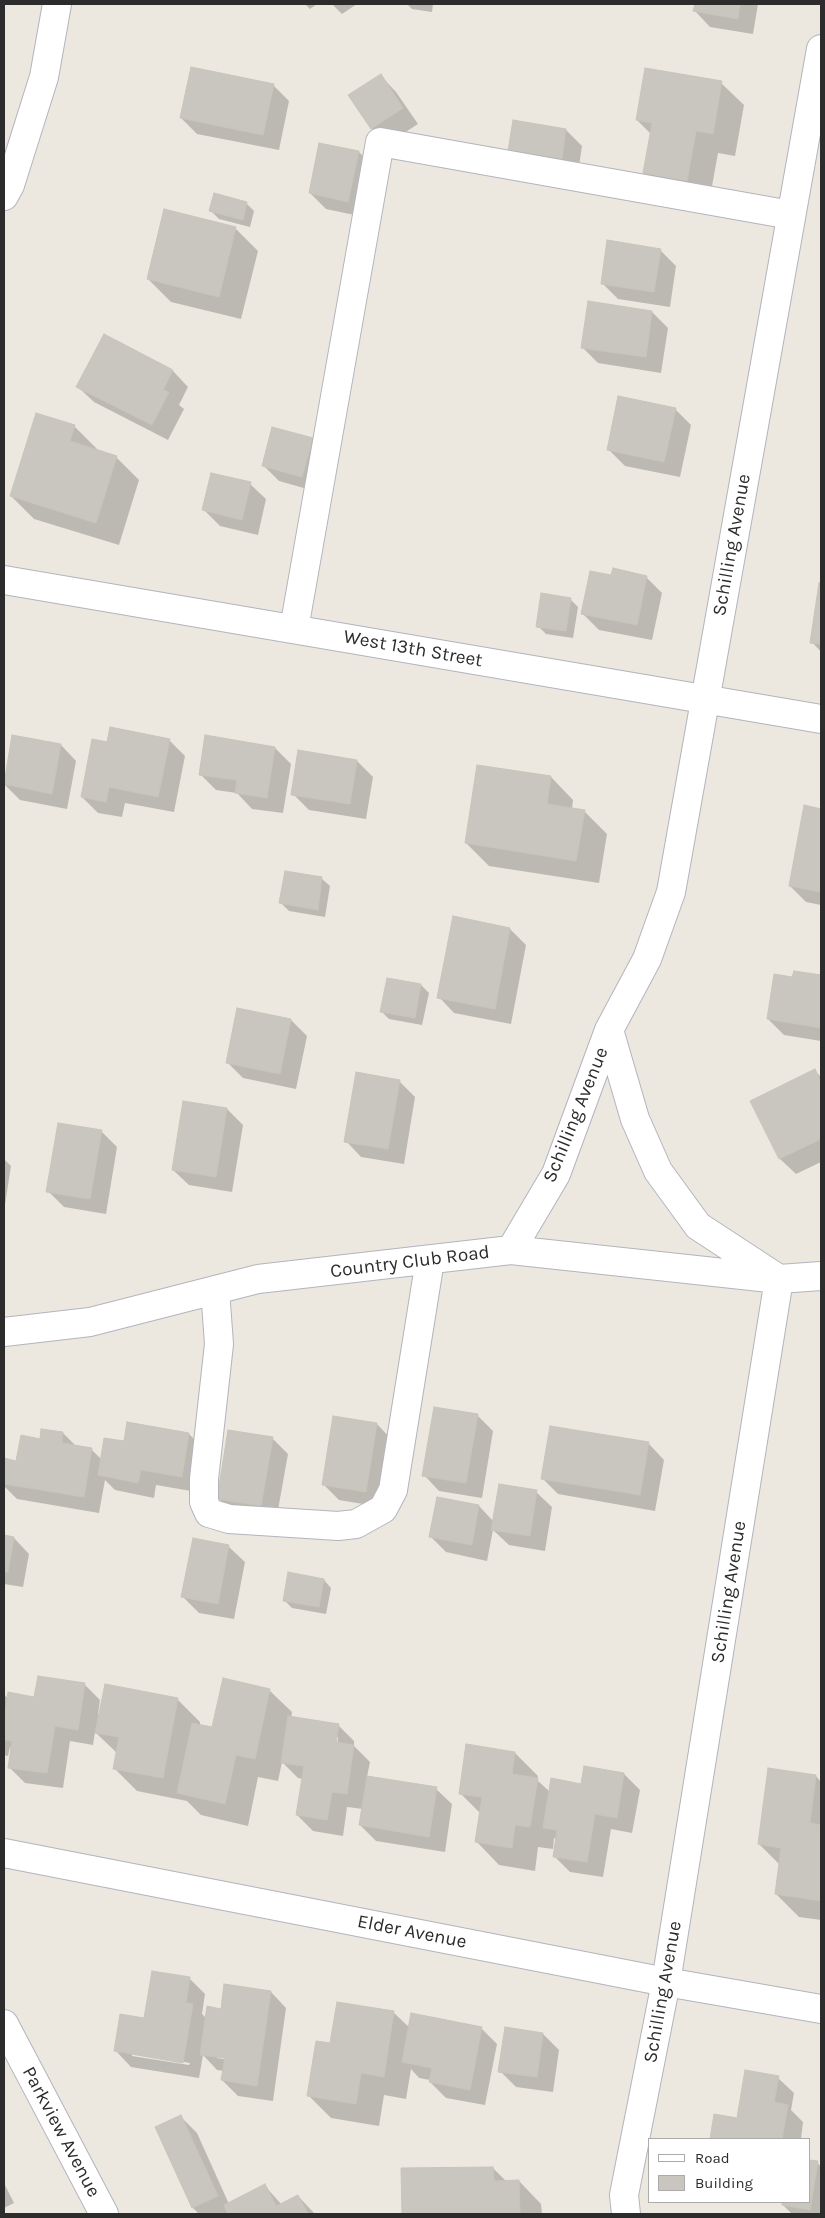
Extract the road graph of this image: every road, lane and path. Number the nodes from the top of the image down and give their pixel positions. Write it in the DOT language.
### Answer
graph roads {
  1 [pos="57,4"];
  2 [pos="821,49"];
  3 [pos="4,196"];
  4 [pos="791,215"];
  5 [pos="4,580"];
  6 [pos="294,629"];
  7 [pos="704,699"];
  8 [pos="821,719"];
  9 [pos="610,1030"];
  10 [pos="511,1250"];
  11 [pos="430,1260"];
  12 [pos="821,1276"];
  13 [pos="779,1279"];
  14 [pos="215,1290"];
  15 [pos="4,1332"];
  16 [pos="4,1853"];
  17 [pos="666,1982"];
  18 [pos="821,2009"];
  19 [pos="4,2024"];
  20 [pos="104,2214"];
  21 [pos="626,2214"];
  1 -- 3 [label="street"];
  2 -- 4 [label="street, Schilling Avenue"];
  4 -- 6 [label="street"];
  4 -- 7 [label="street, Schilling Avenue"];
  5 -- 6 [label="street, West 13th Street"];
  6 -- 7 [label="street, West 13th Street"];
  7 -- 8 [label="street, West 13th Street"];
  7 -- 9 [label="street, Schilling Avenue"];
  9 -- 10 [label="street, Schilling Avenue"];
  9 -- 13 [label="street, Schilling Avenue"];
  10 -- 11 [label="street, Country Club Road"];
  10 -- 13 [label="street, Country Club Road"];
  11 -- 14 [label="street, Country Club Road"];
  11 -- 14 [label="street"];
  12 -- 13 [label="street, Country Club Road"];
  13 -- 17 [label="street, Schilling Avenue"];
  14 -- 15 [label="street, Country Club Road"];
  16 -- 17 [label="street, Elder Avenue"];
  17 -- 18 [label="street, Elder Avenue"];
  17 -- 21 [label="street, Schilling Avenue"];
  19 -- 20 [label="street, Parkview Avenue"];
}
